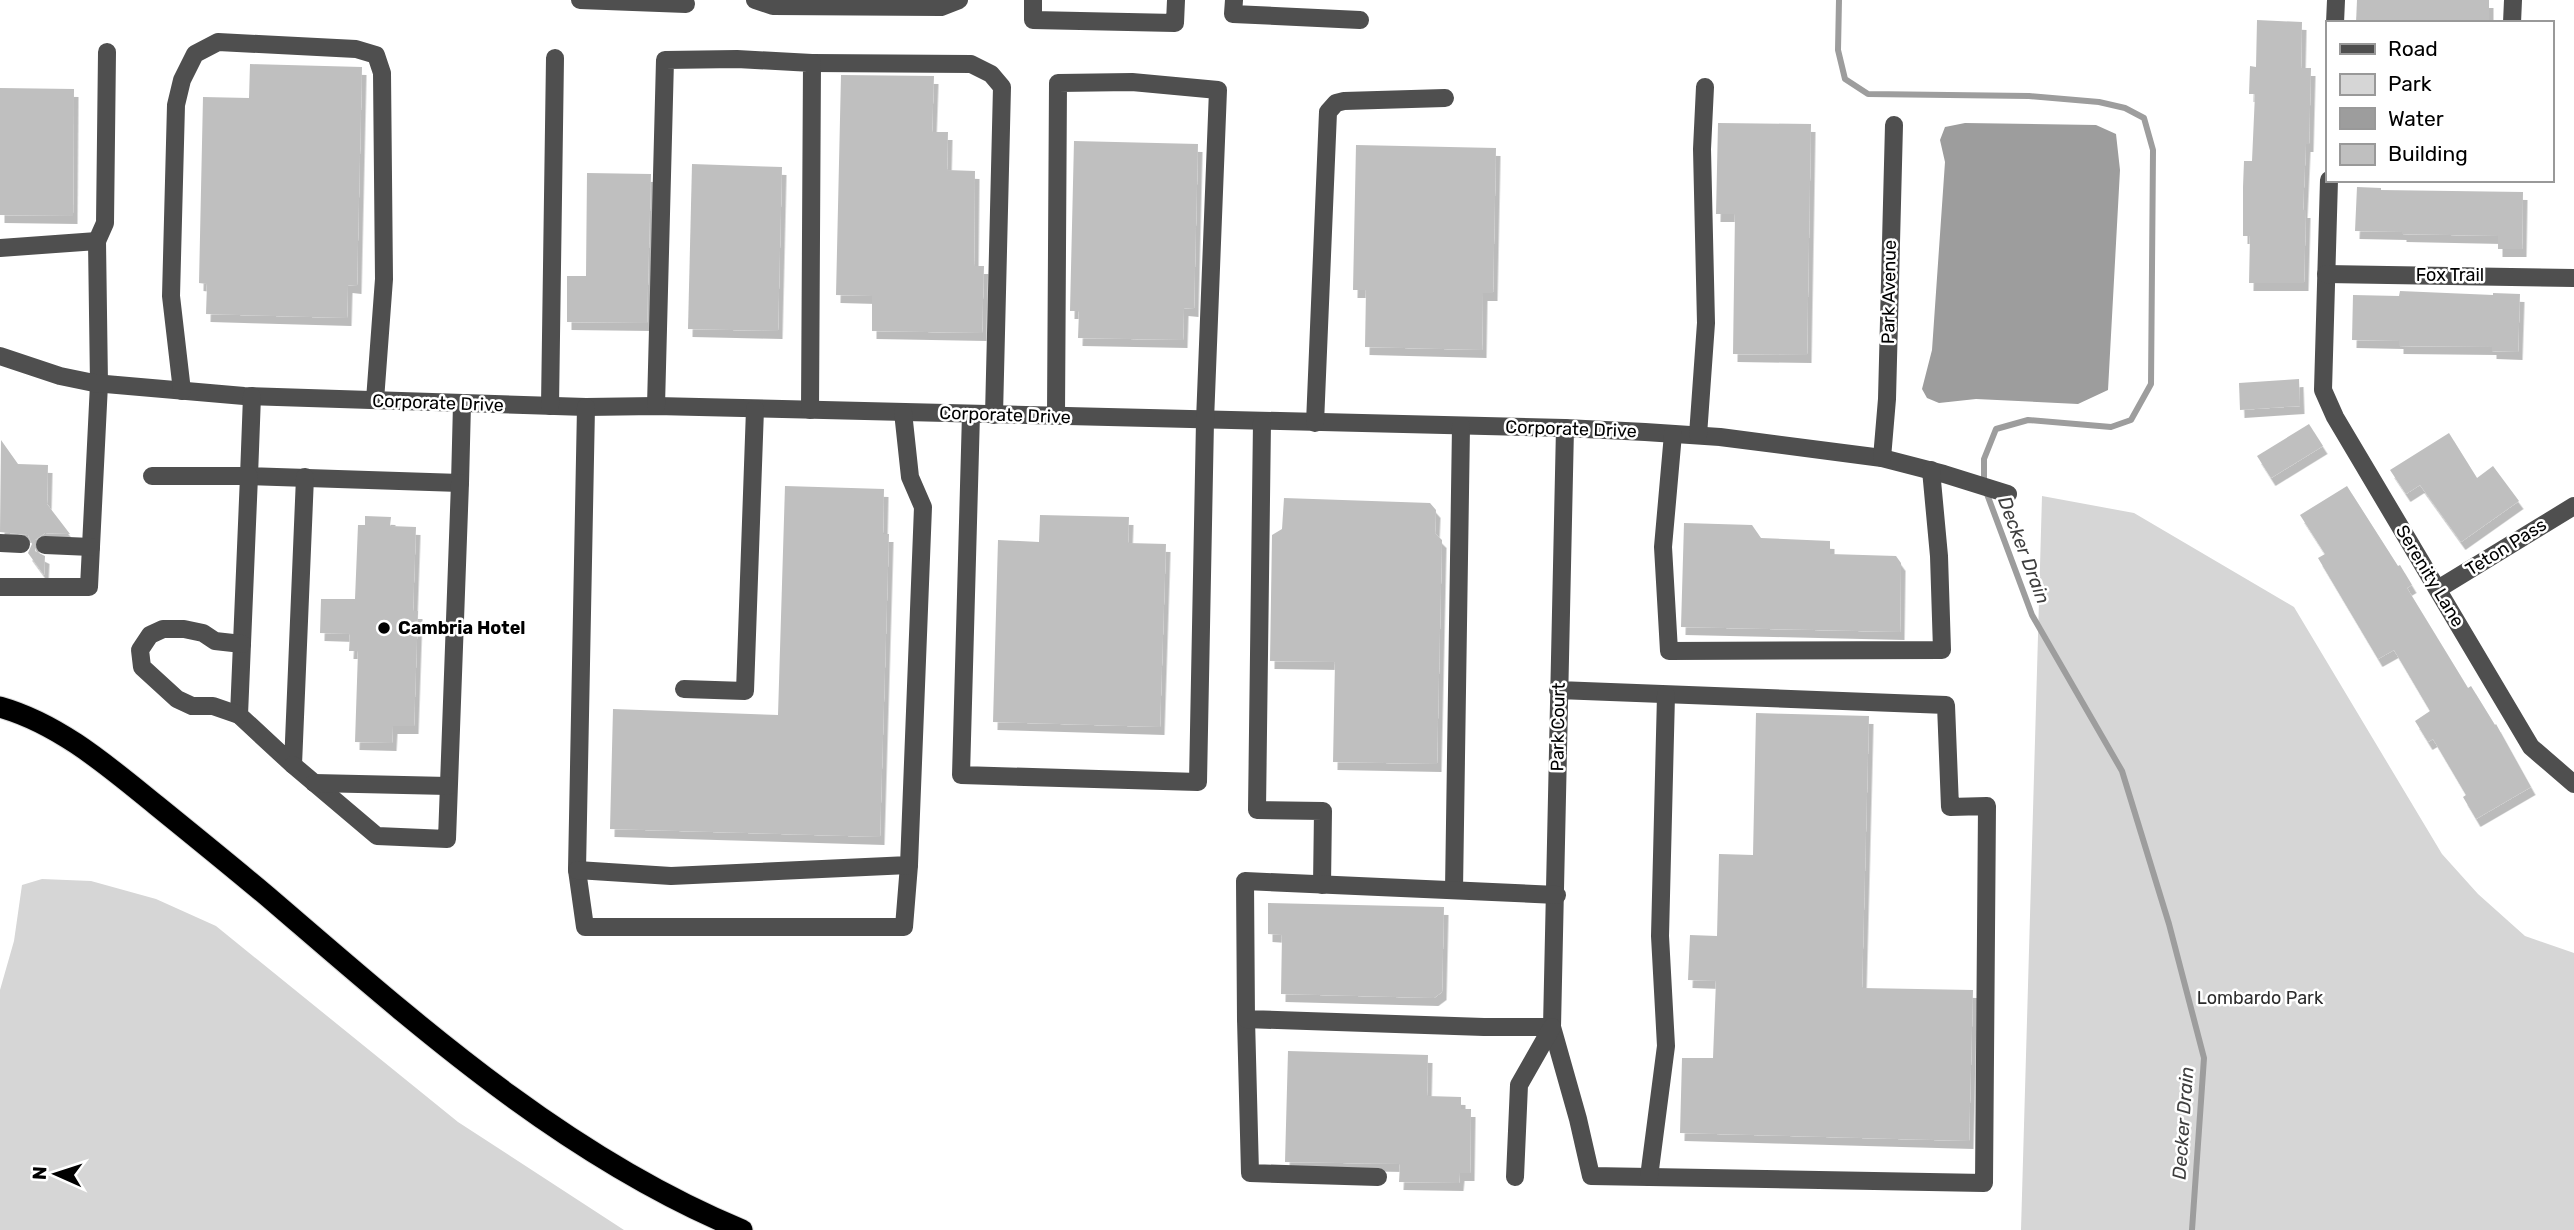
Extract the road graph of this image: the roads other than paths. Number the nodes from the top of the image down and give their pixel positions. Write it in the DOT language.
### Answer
graph roads {
  1 [pos="580,0"];
  2 [pos="755,0"];
  3 [pos="959,0"];
  4 [pos="1033,0"];
  5 [pos="1176,0"];
  6 [pos="1234,0"];
  7 [pos="2336,0"];
  8 [pos="2513,0"];
  9 [pos="686,4"];
  10 [pos="1360,20"];
  11 [pos="2335,21"];
  12 [pos="2512,21"];
  13 [pos="107,52"];
  14 [pos="555,58"];
  15 [pos="812,63"];
  16 [pos="1705,87"];
  17 [pos="1445,98"];
  18 [pos="1894,125"];
  19 [pos="2329,182"];
  20 [pos="97,241"];
  21 [pos="0,248"];
  22 [pos="2326,274"];
  23 [pos="2574,278"];
  24 [pos="0,356"];
  25 [pos="99,384"];
  26 [pos="182,391"];
  27 [pos="252,396"];
  28 [pos="375,400"];
  29 [pos="462,404"];
  30 [pos="550,406"];
  31 [pos="656,406"];
  32 [pos="586,407"];
  33 [pos="755,409"];
  34 [pos="810,410"];
  35 [pos="903,412"];
  36 [pos="971,414"];
  37 [pos="994,415"];
  38 [pos="1056,416"];
  39 [pos="1205,421"];
  40 [pos="1262,422"];
  41 [pos="1315,423"];
  42 [pos="1461,426"];
  43 [pos="1565,428"];
  44 [pos="1673,434"];
  45 [pos="1698,435"];
  46 [pos="1882,458"];
  47 [pos="1931,470"];
  48 [pos="152,476"];
  49 [pos="249,476"];
  50 [pos="305,477"];
  51 [pos="460,483"];
  52 [pos="2008,494"];
  53 [pos="2574,506"];
  54 [pos="0,544"];
  55 [pos="21,544"];
  56 [pos="45,545"];
  57 [pos="91,547"];
  58 [pos="0,587"];
  59 [pos="2438,589"];
  60 [pos="243,644"];
  61 [pos="684,689"];
  62 [pos="1558,690"];
  63 [pos="1666,695"];
  64 [pos="0,708"];
  65 [pos="239,715"];
  66 [pos="293,765"];
  67 [pos="314,783"];
  68 [pos="2574,784"];
  69 [pos="448,786"];
  70 [pos="909,865"];
  71 [pos="577,870"];
  72 [pos="1322,885"];
  73 [pos="1454,890"];
  74 [pos="1557,895"];
  75 [pos="1246,1019"];
  76 [pos="1552,1027"];
  77 [pos="1378,1177"];
  78 [pos="1515,1177"];
  79 [pos="1650,1177"];
  80 [pos="742,1230"];
  1 -- 9 [label="street"];
  2 -- 3 [label="street"];
  4 -- 5 [label="street"];
  6 -- 10 [label="street"];
  7 -- 11 [label="street"];
  8 -- 12 [label="street"];
  13 -- 20 [label="street"];
  14 -- 30 [label="street"];
  15 -- 31 [label="street"];
  15 -- 34 [label="street"];
  15 -- 37 [label="street"];
  16 -- 45 [label="street"];
  17 -- 41 [label="street"];
  18 -- 46 [label="street, Park Avenue"];
  19 -- 22 [label="street, Serenity Lane"];
  20 -- 21 [label="street"];
  20 -- 25 [label="street"];
  22 -- 23 [label="street, Fox Trail"];
  22 -- 59 [label="street, Serenity Lane"];
  24 -- 25 [label="street, Corporate Drive"];
  25 -- 26 [label="street, Corporate Drive"];
  25 -- 57 [label="street"];
  26 -- 27 [label="street, Corporate Drive"];
  26 -- 28 [label="street"];
  27 -- 28 [label="street, Corporate Drive"];
  27 -- 49 [label="street"];
  28 -- 29 [label="street, Corporate Drive"];
  29 -- 30 [label="street, Corporate Drive"];
  29 -- 51 [label="street"];
  30 -- 32 [label="street, Corporate Drive"];
  31 -- 32 [label="street, Corporate Drive"];
  31 -- 33 [label="street, Corporate Drive"];
  32 -- 71 [label="street"];
  33 -- 34 [label="street, Corporate Drive"];
  33 -- 61 [label="street"];
  34 -- 35 [label="street, Corporate Drive"];
  35 -- 36 [label="street, Corporate Drive"];
  35 -- 70 [label="street"];
  36 -- 37 [label="street, Corporate Drive"];
  36 -- 39 [label="street"];
  37 -- 38 [label="street, Corporate Drive"];
  38 -- 39 [label="street, Corporate Drive"];
  38 -- 39 [label="street"];
  39 -- 40 [label="street, Corporate Drive"];
  40 -- 41 [label="street, Corporate Drive"];
  40 -- 72 [label="street"];
  41 -- 42 [label="street, Corporate Drive"];
  42 -- 43 [label="street, Corporate Drive"];
  42 -- 73 [label="street"];
  43 -- 44 [label="street, Corporate Drive"];
  43 -- 62 [label="street, Park Court"];
  44 -- 45 [label="street, Corporate Drive"];
  44 -- 47 [label="street"];
  45 -- 46 [label="street, Corporate Drive"];
  46 -- 47 [label="street, Corporate Drive"];
  47 -- 52 [label="street, Corporate Drive"];
  48 -- 49 [label="street"];
  49 -- 50 [label="street"];
  49 -- 60 [label="street"];
  50 -- 51 [label="street"];
  50 -- 66 [label="street"];
  51 -- 69 [label="street"];
  53 -- 59 [label="street, Teton Pass"];
  54 -- 55 [label="street"];
  56 -- 57 [label="street"];
  57 -- 58 [label="street"];
  59 -- 68 [label="street, Serenity Lane"];
  60 -- 65 [label="street"];
  60 -- 65 [label="street"];
  62 -- 63 [label="street"];
  62 -- 74 [label="street, Park Court"];
  63 -- 79 [label="street"];
  63 -- 79 [label="street"];
  64 -- 80 [label="highway"];
  65 -- 66 [label="street"];
  66 -- 67 [label="street"];
  67 -- 69 [label="street"];
  67 -- 69 [label="street"];
  70 -- 71 [label="street"];
  70 -- 71 [label="street"];
  72 -- 73 [label="street"];
  72 -- 75 [label="street"];
  73 -- 74 [label="street"];
  74 -- 76 [label="street, Park Court"];
  75 -- 76 [label="street"];
  75 -- 77 [label="street"];
  76 -- 78 [label="street"];
  76 -- 79 [label="street"];
}
